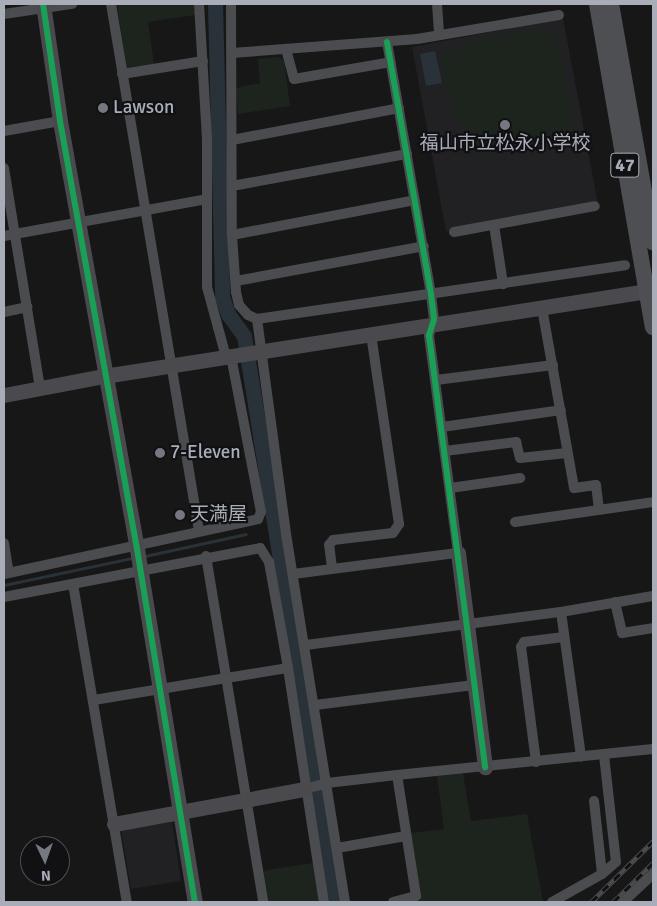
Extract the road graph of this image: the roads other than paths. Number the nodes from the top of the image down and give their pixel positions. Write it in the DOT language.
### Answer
graph roads {
  1 [pos="72,4"];
  2 [pos="111,4"];
  3 [pos="199,4"];
  4 [pos="231,4"];
  5 [pos="438,4"];
  6 [pos="597,4"];
  7 [pos="611,4"];
  8 [pos="44,6"];
  9 [pos="4,14"];
  10 [pos="558,15"];
  11 [pos="439,35"];
  12 [pos="387,42"];
  13 [pos="286,49"];
  14 [pos="232,53"];
  15 [pos="202,61"];
  16 [pos="391,62"];
  17 [pos="122,74"];
  18 [pos="399,108"];
  19 [pos="60,121"];
  20 [pos="4,132"];
  21 [pos="232,140"];
  22 [pos="407,154"];
  23 [pos="4,168"];
  24 [pos="232,186"];
  25 [pos="207,199"];
  26 [pos="416,200"];
  27 [pos="595,206"];
  28 [pos="148,210"];
  29 [pos="78,222"];
  30 [pos="494,226"];
  31 [pos="454,232"];
  32 [pos="15,234"];
  33 [pos="232,235"];
  34 [pos="4,236"];
  35 [pos="653,242"];
  36 [pos="424,246"];
  37 [pos="625,265"];
  38 [pos="236,281"];
  39 [pos="503,284"];
  40 [pos="650,290"];
  41 [pos="432,294"];
  42 [pos="27,307"];
  43 [pos="542,308"];
  44 [pos="4,312"];
  45 [pos="257,319"];
  46 [pos="433,324"];
  47 [pos="653,327"];
  48 [pos="371,334"];
  49 [pos="258,353"];
  50 [pos="231,356"];
  51 [pos="553,365"];
  52 [pos="171,366"];
  53 [pos="104,376"];
  54 [pos="436,380"];
  55 [pos="40,387"];
  56 [pos="4,395"];
  57 [pos="561,410"];
  58 [pos="442,427"];
  59 [pos="445,451"];
  60 [pos="566,453"];
  61 [pos="520,478"];
  62 [pos="450,488"];
  63 [pos="653,502"];
  64 [pos="599,510"];
  65 [pos="515,522"];
  66 [pos="199,531"];
  67 [pos="4,543"];
  68 [pos="458,553"];
  69 [pos="138,556"];
  70 [pos="206,556"];
  71 [pos="332,568"];
  72 [pos="7,573"];
  73 [pos="293,574"];
  74 [pos="73,584"];
  75 [pos="4,596"];
  76 [pos="653,596"];
  77 [pos="615,602"];
  78 [pos="561,612"];
  79 [pos="467,623"];
  80 [pos="653,628"];
  81 [pos="564,637"];
  82 [pos="306,645"];
  83 [pos="288,668"];
  84 [pos="226,678"];
  85 [pos="474,684"];
  86 [pos="160,689"];
  87 [pos="94,700"];
  88 [pos="315,704"];
  89 [pos="653,749"];
  90 [pos="604,755"];
  91 [pos="581,757"];
  92 [pos="536,762"];
  93 [pos="484,767"];
  94 [pos="397,775"];
  95 [pos="327,784"];
  96 [pos="305,790"];
  97 [pos="246,800"];
  98 [pos="594,800"];
  99 [pos="180,813"];
  100 [pos="114,824"];
  101 [pos="406,836"];
  102 [pos="337,848"];
  103 [pos="602,874"];
  104 [pos="653,874"];
  105 [pos="127,902"];
  106 [pos="195,902"];
  107 [pos="263,902"];
  108 [pos="324,902"];
  109 [pos="346,902"];
  110 [pos="393,902"];
  111 [pos="552,902"];
  112 [pos="623,902"];
  1 -- 8 [label="street"];
  2 -- 17 [label="street"];
  3 -- 15 [label="street"];
  4 -- 14 [label="street"];
  5 -- 11 [label="street"];
  6 -- 40 [label="main road, 47"];
  7 -- 35 [label="main road, 47"];
  8 -- 9 [label="street"];
  8 -- 19 [label="street"];
  10 -- 11 [label="street"];
  11 -- 12 [label="street"];
  12 -- 13 [label="street"];
  12 -- 16 [label="street"];
  13 -- 14 [label="street"];
  13 -- 16 [label="street"];
  14 -- 21 [label="street"];
  15 -- 17 [label="street"];
  15 -- 25 [label="street"];
  16 -- 18 [label="street"];
  17 -- 28 [label="street"];
  18 -- 21 [label="street"];
  18 -- 22 [label="street"];
  19 -- 20 [label="street"];
  19 -- 29 [label="street"];
  21 -- 24 [label="street"];
  22 -- 24 [label="street"];
  22 -- 26 [label="street"];
  23 -- 32 [label="street"];
  24 -- 33 [label="street"];
  25 -- 28 [label="street"];
  25 -- 50 [label="street"];
  26 -- 33 [label="street"];
  26 -- 36 [label="street"];
  27 -- 30 [label="street"];
  28 -- 29 [label="street"];
  28 -- 52 [label="street"];
  29 -- 32 [label="street"];
  29 -- 53 [label="street"];
  30 -- 31 [label="street"];
  30 -- 39 [label="street"];
  32 -- 34 [label="street"];
  32 -- 42 [label="street"];
  33 -- 38 [label="street"];
  36 -- 38 [label="street"];
  36 -- 41 [label="street"];
  37 -- 39 [label="street"];
  38 -- 45 [label="street"];
  39 -- 41 [label="street"];
  40 -- 43 [label="street"];
  40 -- 47 [label="main road, 47"];
  41 -- 45 [label="street"];
  41 -- 46 [label="street"];
  42 -- 44 [label="street"];
  42 -- 55 [label="street"];
  43 -- 46 [label="street"];
  43 -- 51 [label="street"];
  45 -- 49 [label="street"];
  46 -- 48 [label="street"];
  46 -- 54 [label="street"];
  48 -- 49 [label="street"];
  48 -- 71 [label="street"];
  49 -- 50 [label="street"];
  49 -- 73 [label="street"];
  50 -- 52 [label="street"];
  50 -- 66 [label="street"];
  51 -- 54 [label="street"];
  51 -- 57 [label="street"];
  52 -- 53 [label="street"];
  52 -- 66 [label="street"];
  53 -- 55 [label="street"];
  53 -- 69 [label="street"];
  54 -- 58 [label="street"];
  55 -- 56 [label="street"];
  57 -- 58 [label="street"];
  57 -- 60 [label="street"];
  58 -- 59 [label="street"];
  59 -- 60 [label="street"];
  59 -- 62 [label="street"];
  60 -- 64 [label="street"];
  61 -- 62 [label="street"];
  62 -- 68 [label="street"];
  63 -- 64 [label="street"];
  64 -- 65 [label="street"];
  66 -- 69 [label="street"];
  67 -- 72 [label="street"];
  68 -- 71 [label="street"];
  68 -- 79 [label="street"];
  69 -- 70 [label="street"];
  69 -- 72 [label="street"];
  69 -- 74 [label="street"];
  69 -- 86 [label="street"];
  70 -- 83 [label="street"];
  70 -- 84 [label="street"];
  71 -- 73 [label="street"];
  73 -- 82 [label="street"];
  74 -- 75 [label="street"];
  74 -- 87 [label="street"];
  76 -- 77 [label="street"];
  77 -- 78 [label="street"];
  77 -- 80 [label="street"];
  78 -- 79 [label="street"];
  78 -- 81 [label="street"];
  79 -- 82 [label="street"];
  79 -- 85 [label="street"];
  81 -- 91 [label="street"];
  81 -- 92 [label="street"];
  82 -- 88 [label="street"];
  83 -- 84 [label="street"];
  83 -- 96 [label="street"];
  84 -- 86 [label="street"];
  84 -- 97 [label="street"];
  85 -- 88 [label="street"];
  85 -- 93 [label="street"];
  86 -- 87 [label="street"];
  86 -- 99 [label="street"];
  87 -- 100 [label="street"];
  88 -- 95 [label="street"];
  89 -- 90 [label="street"];
  90 -- 91 [label="street"];
  90 -- 103 [label="street"];
  91 -- 92 [label="street"];
  92 -- 93 [label="street"];
  93 -- 94 [label="street"];
  94 -- 95 [label="street"];
  94 -- 101 [label="street"];
  95 -- 96 [label="street"];
  95 -- 102 [label="street"];
  96 -- 97 [label="street"];
  96 -- 108 [label="street"];
  97 -- 99 [label="street"];
  97 -- 107 [label="street"];
  98 -- 103 [label="street"];
  99 -- 100 [label="street"];
  99 -- 106 [label="street"];
  100 -- 105 [label="street"];
  101 -- 102 [label="street"];
  101 -- 110 [label="street"];
  102 -- 109 [label="street"];
  103 -- 111 [label="street"];
  104 -- 112 [label="street"];
}
